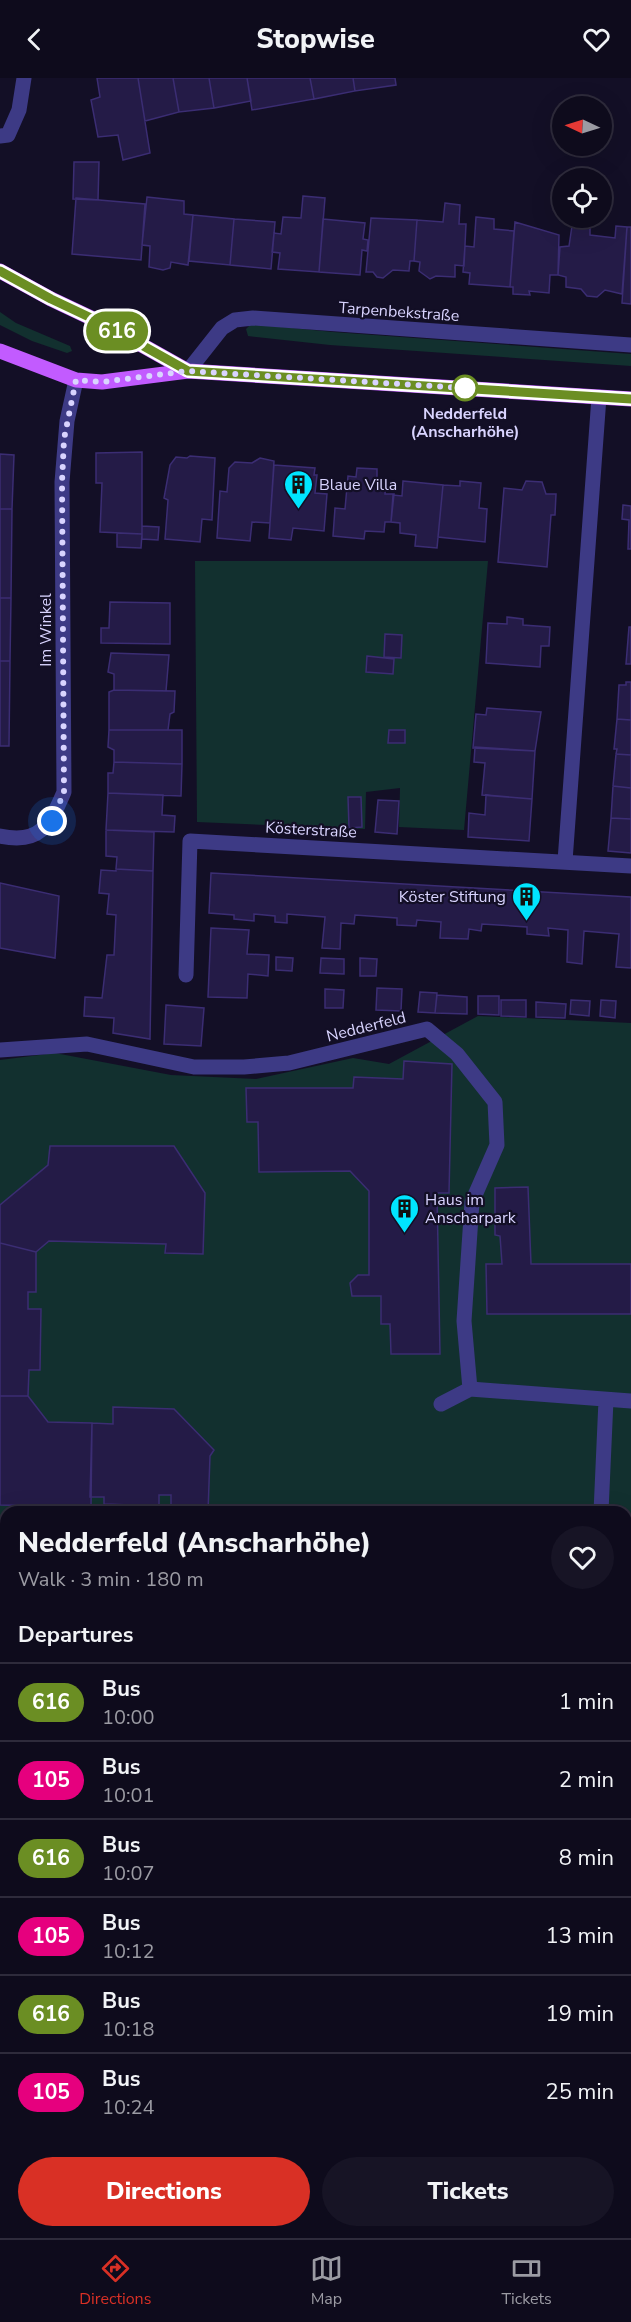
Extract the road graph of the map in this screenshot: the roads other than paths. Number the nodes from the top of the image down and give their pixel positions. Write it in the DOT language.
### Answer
graph roads {
  1 [pos="24,78"];
  2 [pos="0,136"];
  3 [pos="0,271"];
  4 [pos="631,345"];
  5 [pos="0,351"];
  6 [pos="188,371"];
  7 [pos="76,380"];
  8 [pos="599,397"];
  9 [pos="631,399"];
  10 [pos="0,836"];
  11 [pos="565,861"];
  12 [pos="631,866"];
  13 [pos="186,975"];
  14 [pos="0,1050"];
  15 [pos="470,1389"];
  16 [pos="606,1400"];
  17 [pos="631,1401"];
  18 [pos="441,1404"];
  19 [pos="601,1506"];
  1 -- 2 [label="street"];
  3 -- 6 [label="main road"];
  4 -- 6 [label="street, Tarpenbekstraße"];
  5 -- 7 [label="main road"];
  6 -- 7 [label="main road"];
  6 -- 8 [label="main road"];
  7 -- 10 [label="street, Im Winkel"];
  8 -- 9 [label="main road"];
  8 -- 11 [label="street"];
  11 -- 12 [label="street, Kösterstraße"];
  11 -- 13 [label="street, Kösterstraße"];
  14 -- 15 [label="street, Nedderfeld"];
  15 -- 16 [label="street"];
  15 -- 18 [label="street"];
  16 -- 17 [label="street"];
  16 -- 19 [label="street"];
}
